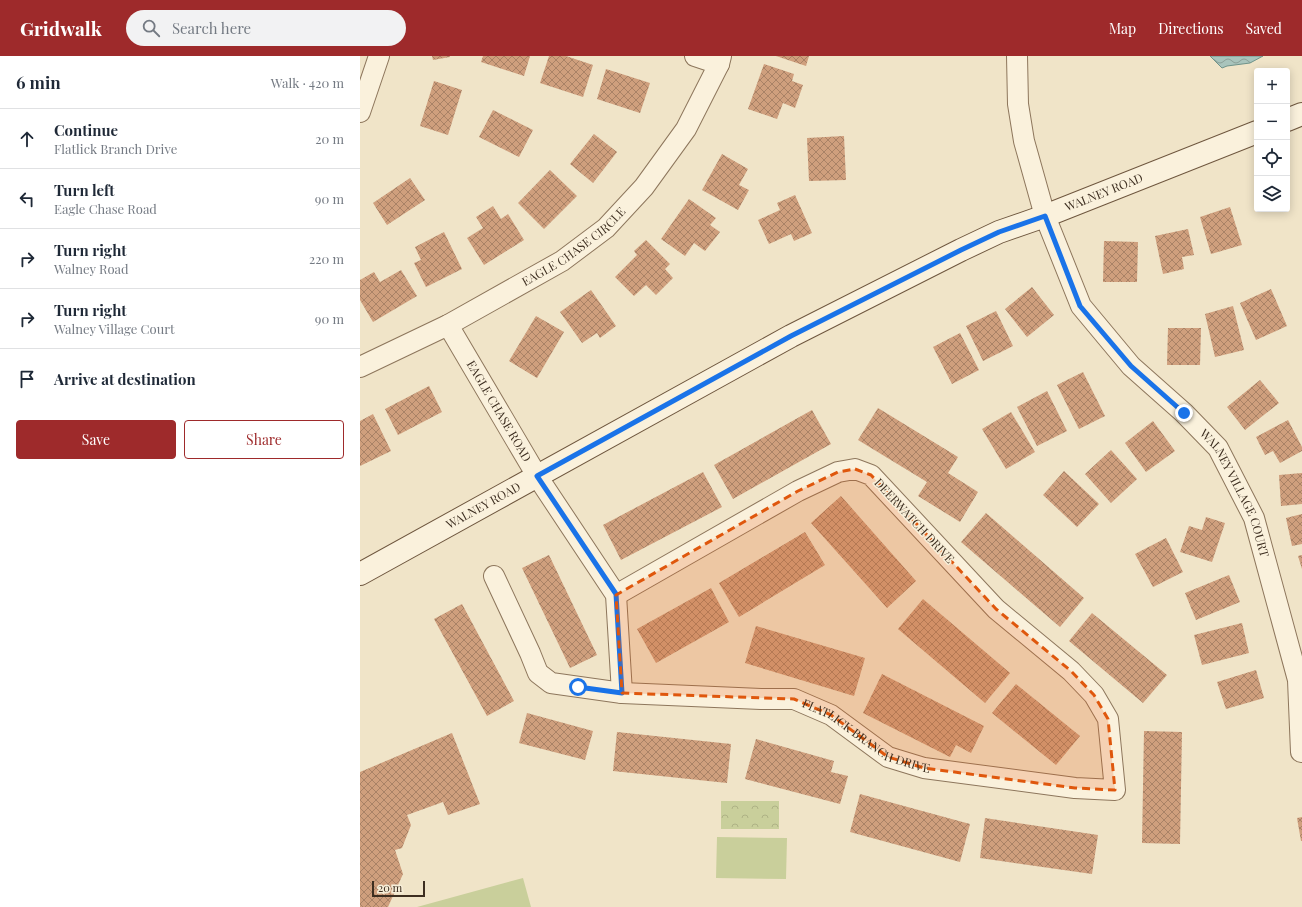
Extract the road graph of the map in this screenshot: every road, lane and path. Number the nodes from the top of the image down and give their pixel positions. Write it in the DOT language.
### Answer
graph roads {
  1 [pos="379,56"];
  2 [pos="695,56"];
  3 [pos="1017,56"];
  4 [pos="720,60"];
  5 [pos="360,112"];
  6 [pos="1302,114"];
  7 [pos="1290,119"];
  8 [pos="1254,133"];
  9 [pos="1045,216"];
  10 [pos="448,325"];
  11 [pos="360,367"];
  12 [pos="537,476"];
  13 [pos="360,574"];
  14 [pos="494,576"];
  15 [pos="616,594"];
  16 [pos="622,693"];
  17 [pos="1108,719"];
  18 [pos="1301,752"];
  1 -- 5 [label="street"];
  2 -- 4 [label="street"];
  3 -- 9 [label="street, WALNEY VILLAGE COURT"];
  4 -- 10 [label="street, EAGLE CHASE CIRCLE"];
  6 -- 7 [label="main road"];
  8 -- 9 [label="main road, WALNEY ROAD"];
  9 -- 12 [label="main road, WALNEY ROAD"];
  9 -- 18 [label="street, WALNEY VILLAGE COURT"];
  10 -- 11 [label="street, EAGLE CHASE CIRCLE"];
  10 -- 12 [label="street, EAGLE CHASE ROAD"];
  12 -- 13 [label="main road, WALNEY ROAD"];
  12 -- 15 [label="street, EAGLE CHASE ROAD"];
  14 -- 16 [label="street, FLATLICK BRANCH DRIVE"];
  15 -- 16 [label="street"];
  15 -- 17 [label="street, DEERWATCH DRIVE"];
  16 -- 17 [label="street, FLATLICK BRANCH DRIVE"];
}
